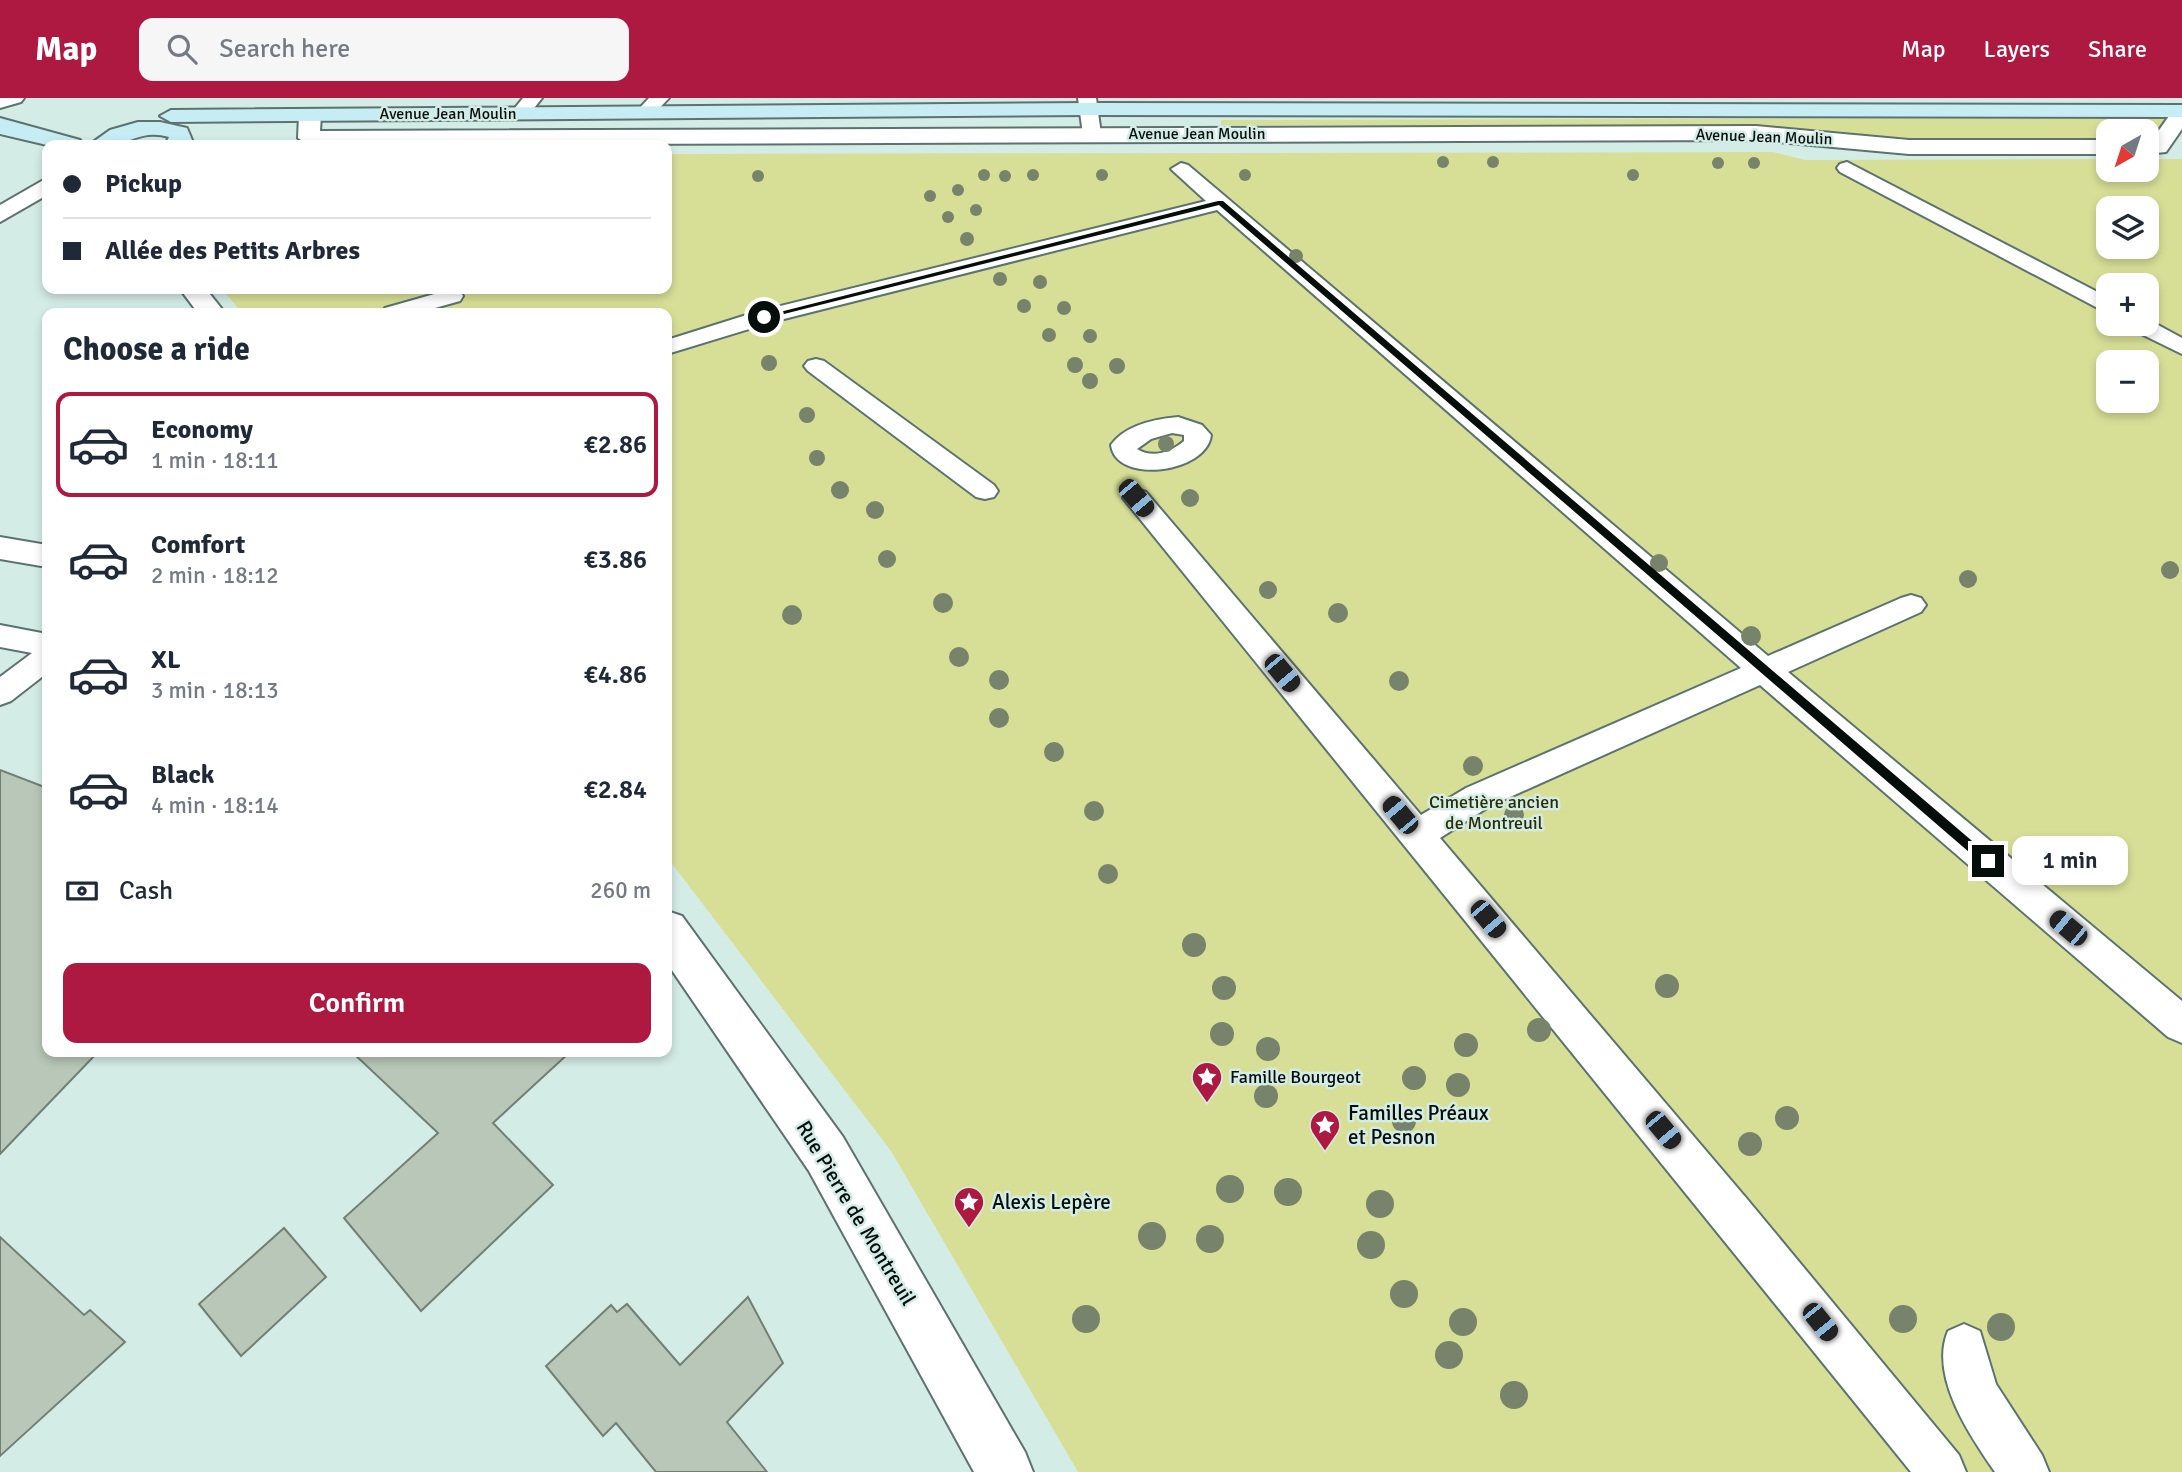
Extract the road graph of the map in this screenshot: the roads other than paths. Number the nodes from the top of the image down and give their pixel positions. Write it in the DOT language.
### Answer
graph roads {
  1 [pos="15,98"];
  2 [pos="196,98"];
  3 [pos="0,103"];
  4 [pos="1088,103"];
  5 [pos="653,105"];
  6 [pos="527,106"];
  7 [pos="2182,112"];
  8 [pos="310,115"];
  9 [pos="165,122"];
  10 [pos="0,124"];
  11 [pos="1091,134"];
  12 [pos="52,140"];
  13 [pos="108,140"];
  14 [pos="181,140"];
  15 [pos="2160,144"];
  16 [pos="2096,147"];
  17 [pos="1847,168"];
  18 [pos="1181,169"];
  19 [pos="42,188"];
  20 [pos="1221,203"];
  21 [pos="0,215"];
  22 [pos="196,294"];
  23 [pos="452,296"];
  24 [pos="2096,300"];
  25 [pos="208,308"];
  26 [pos="410,308"];
  27 [pos="2159,335"];
  28 [pos="672,345"];
  29 [pos="2182,347"];
  30 [pos="816,366"];
  31 [pos="985,491"];
  32 [pos="1136,498"];
  33 [pos="0,548"];
  34 [pos="42,554"];
  35 [pos="1911,605"];
  36 [pos="0,636"];
  37 [pos="42,644"];
  38 [pos="42,661"];
  39 [pos="1768,670"];
  40 [pos="0,693"];
  41 [pos="1417,835"];
  42 [pos="672,936"];
  43 [pos="2182,1025"];
  44 [pos="1964,1347"];
  45 [pos="1005,1472"];
  46 [pos="1941,1472"];
  47 [pos="2025,1472"];
  1 -- 3 [label="lane"];
  2 -- 9 [label="main road"];
  4 -- 5 [label="main road, Avenue Jean Moulin"];
  4 -- 7 [label="main road, Avenue Jean Moulin"];
  4 -- 11 [label="lane"];
  5 -- 6 [label="main road, Avenue Jean Moulin"];
  6 -- 8 [label="main road, Avenue Jean Moulin"];
  7 -- 15 [label="street, Avenue Jean Moulin"];
  8 -- 9 [label="main road, Avenue Jean Moulin"];
  8 -- 11 [label="street, Avenue Jean Moulin"];
  9 -- 13 [label="main road, Avenue Jean Moulin"];
  9 -- 14 [label="main road"];
  10 -- 12 [label="main road"];
  11 -- 16 [label="street, Avenue Jean Moulin"];
  17 -- 24 [label="lane"];
  18 -- 20 [label="lane"];
  19 -- 21 [label="street"];
  20 -- 28 [label="lane"];
  20 -- 39 [label="lane"];
  22 -- 25 [label="street"];
  23 -- 26 [label="lane"];
  27 -- 29 [label="lane"];
  30 -- 31 [label="lane"];
  32 -- 41 [label="lane"];
  33 -- 34 [label="street"];
  35 -- 39 [label="lane"];
  36 -- 37 [label="lane"];
  38 -- 40 [label="lane"];
  39 -- 41 [label="lane"];
  39 -- 43 [label="lane"];
  41 -- 46 [label="lane"];
  42 -- 45 [label="street, Rue Pierre de Montreuil"];
  44 -- 47 [label="lane"];
}
